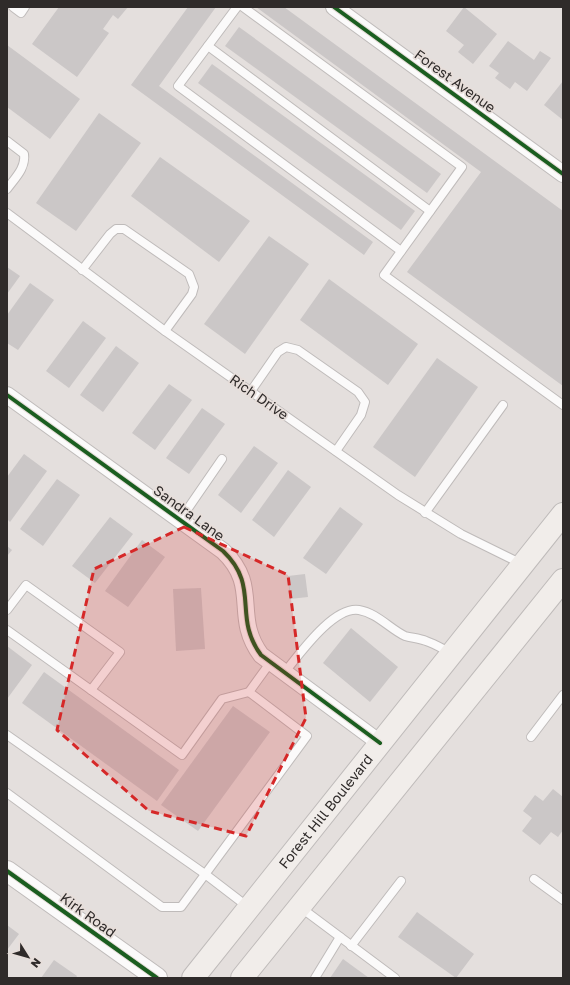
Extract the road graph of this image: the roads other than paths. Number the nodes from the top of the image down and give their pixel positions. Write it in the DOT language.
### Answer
graph roads {
  1 [pos="12,7"];
  2 [pos="25,7"];
  3 [pos="237,7"];
  4 [pos="243,7"];
  5 [pos="334,7"];
  6 [pos="208,46"];
  7 [pos="7,141"];
  8 [pos="563,174"];
  9 [pos="7,189"];
  10 [pos="430,211"];
  11 [pos="7,213"];
  12 [pos="401,251"];
  13 [pos="82,270"];
  14 [pos="165,331"];
  15 [pos="251,391"];
  16 [pos="7,395"];
  17 [pos="503,404"];
  18 [pos="563,405"];
  19 [pos="336,451"];
  20 [pos="222,459"];
  21 [pos="425,513"];
  22 [pos="563,514"];
  23 [pos="180,520"];
  24 [pos="522,565"];
  25 [pos="563,580"];
  26 [pos="7,610"];
  27 [pos="7,630"];
  28 [pos="452,653"];
  29 [pos="270,663"];
  30 [pos="284,673"];
  31 [pos="91,690"];
  32 [pos="249,692"];
  33 [pos="563,695"];
  34 [pos="7,735"];
  35 [pos="531,737"];
  36 [pos="380,743"];
  37 [pos="7,793"];
  38 [pos="7,870"];
  39 [pos="205,874"];
  40 [pos="534,879"];
  41 [pos="401,880"];
  42 [pos="563,900"];
  43 [pos="300,906"];
  44 [pos="249,908"];
  45 [pos="340,937"];
  46 [pos="351,946"];
  47 [pos="157,978"];
  48 [pos="193,978"];
  49 [pos="242,978"];
  50 [pos="316,978"];
  51 [pos="395,978"];
  1 -- 2 [label="lane"];
  3 -- 6 [label="lane"];
  4 -- 10 [label="lane"];
  5 -- 8 [label="street, Forest Avenue"];
  6 -- 10 [label="lane"];
  6 -- 12 [label="lane"];
  7 -- 9 [label="lane"];
  10 -- 12 [label="lane"];
  11 -- 13 [label="lane, Rich Drive"];
  12 -- 18 [label="lane"];
  13 -- 14 [label="lane, Rich Drive"];
  13 -- 14 [label="lane"];
  14 -- 15 [label="lane, Rich Drive"];
  15 -- 19 [label="lane, Rich Drive"];
  15 -- 19 [label="lane"];
  16 -- 23 [label="street, Sandra Lane"];
  17 -- 21 [label="lane"];
  19 -- 21 [label="lane, Rich Drive"];
  20 -- 23 [label="lane"];
  21 -- 24 [label="lane, Rich Drive"];
  22 -- 24 [label="main road, Forest Hill Boulevard"];
  23 -- 29 [label="street, Sandra Lane"];
  24 -- 28 [label="main road, Forest Hill Boulevard"];
  25 -- 43 [label="main road"];
  26 -- 31 [label="lane"];
  27 -- 31 [label="lane"];
  28 -- 30 [label="lane"];
  28 -- 36 [label="main road, Forest Hill Boulevard"];
  29 -- 30 [label="street, Sandra Lane"];
  29 -- 32 [label="lane"];
  30 -- 36 [label="street, Sandra Lane"];
  31 -- 32 [label="lane"];
  32 -- 39 [label="lane"];
  33 -- 35 [label="lane"];
  34 -- 39 [label="lane"];
  36 -- 44 [label="main road, Forest Hill Boulevard"];
  37 -- 39 [label="lane"];
  38 -- 47 [label="street, Kirk Road"];
  39 -- 44 [label="lane"];
  40 -- 42 [label="lane"];
  41 -- 46 [label="lane"];
  43 -- 45 [label="lane"];
  43 -- 49 [label="main road"];
  44 -- 48 [label="main road, Forest Hill Boulevard"];
  45 -- 46 [label="lane"];
  45 -- 50 [label="lane"];
  46 -- 51 [label="lane"];
}
